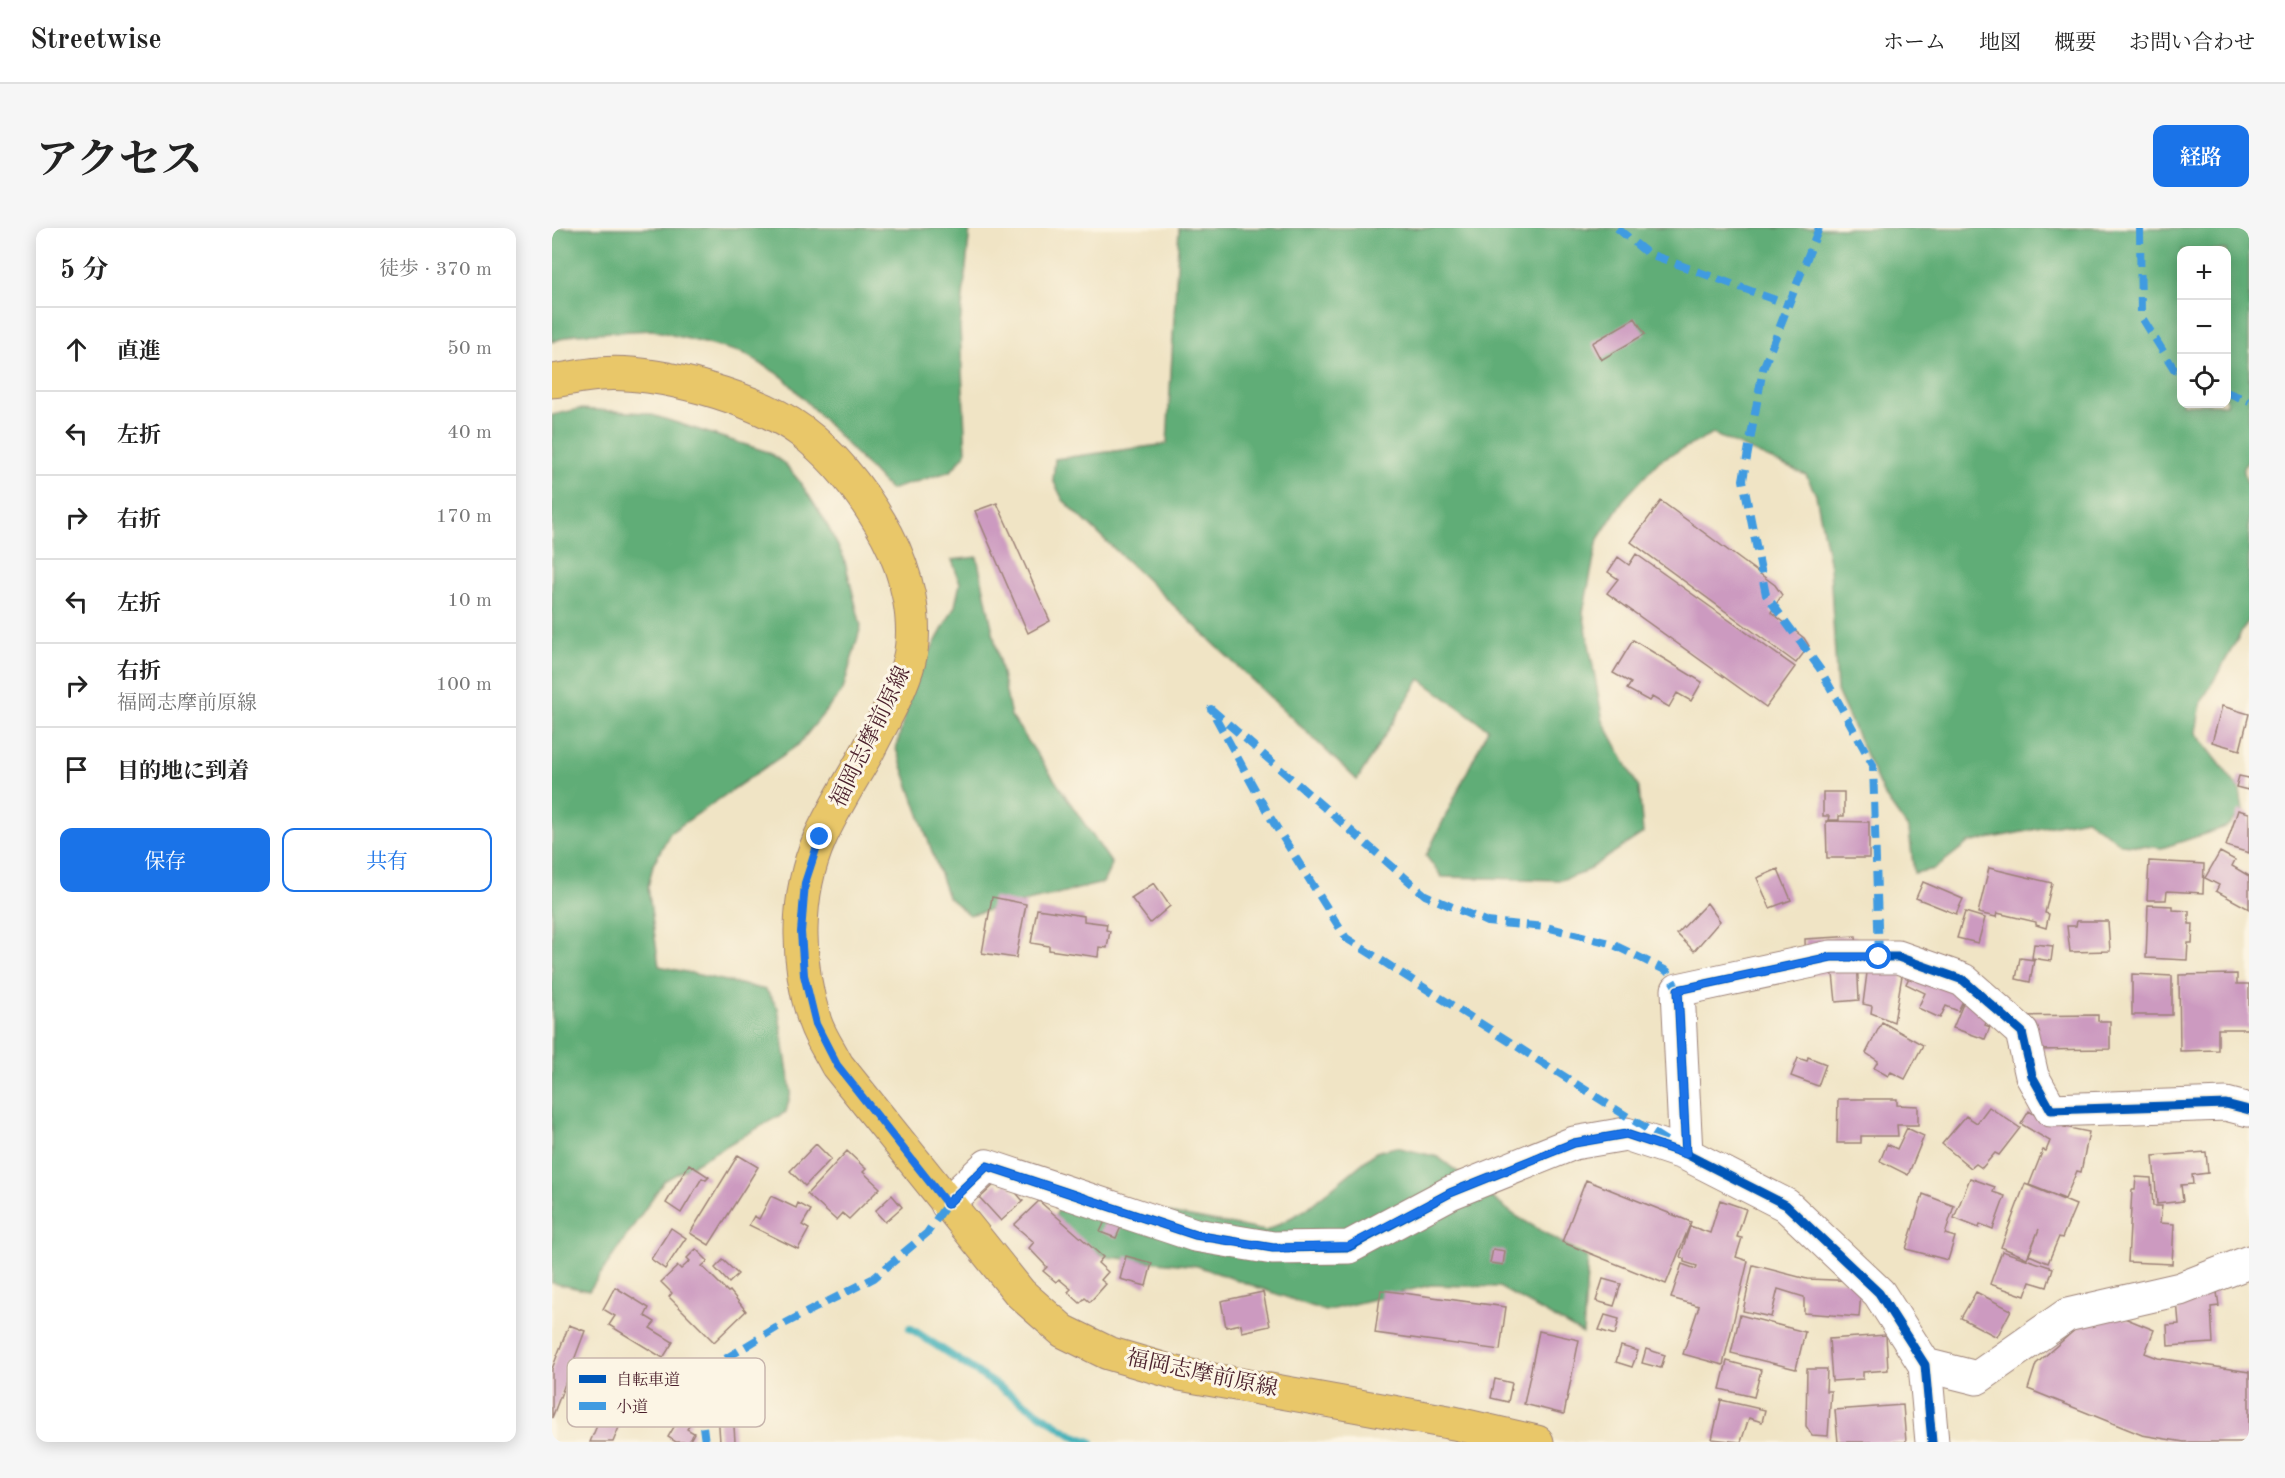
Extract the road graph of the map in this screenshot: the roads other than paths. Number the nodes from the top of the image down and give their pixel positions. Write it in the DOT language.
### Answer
graph roads {
  1 [pos="552,381"];
  2 [pos="2249,1110"];
  3 [pos="1686,1154"];
  4 [pos="947,1204"];
  5 [pos="2249,1262"];
  6 [pos="1925,1365"];
  7 [pos="1537,1442"];
  8 [pos="1932,1442"];
  1 -- 4 [label="main road, 福岡志摩前原線"];
  2 -- 3 [label="street"];
  3 -- 4 [label="street"];
  3 -- 6 [label="street"];
  4 -- 7 [label="main road, 福岡志摩前原線"];
  5 -- 6 [label="street"];
  6 -- 8 [label="street"];
}
